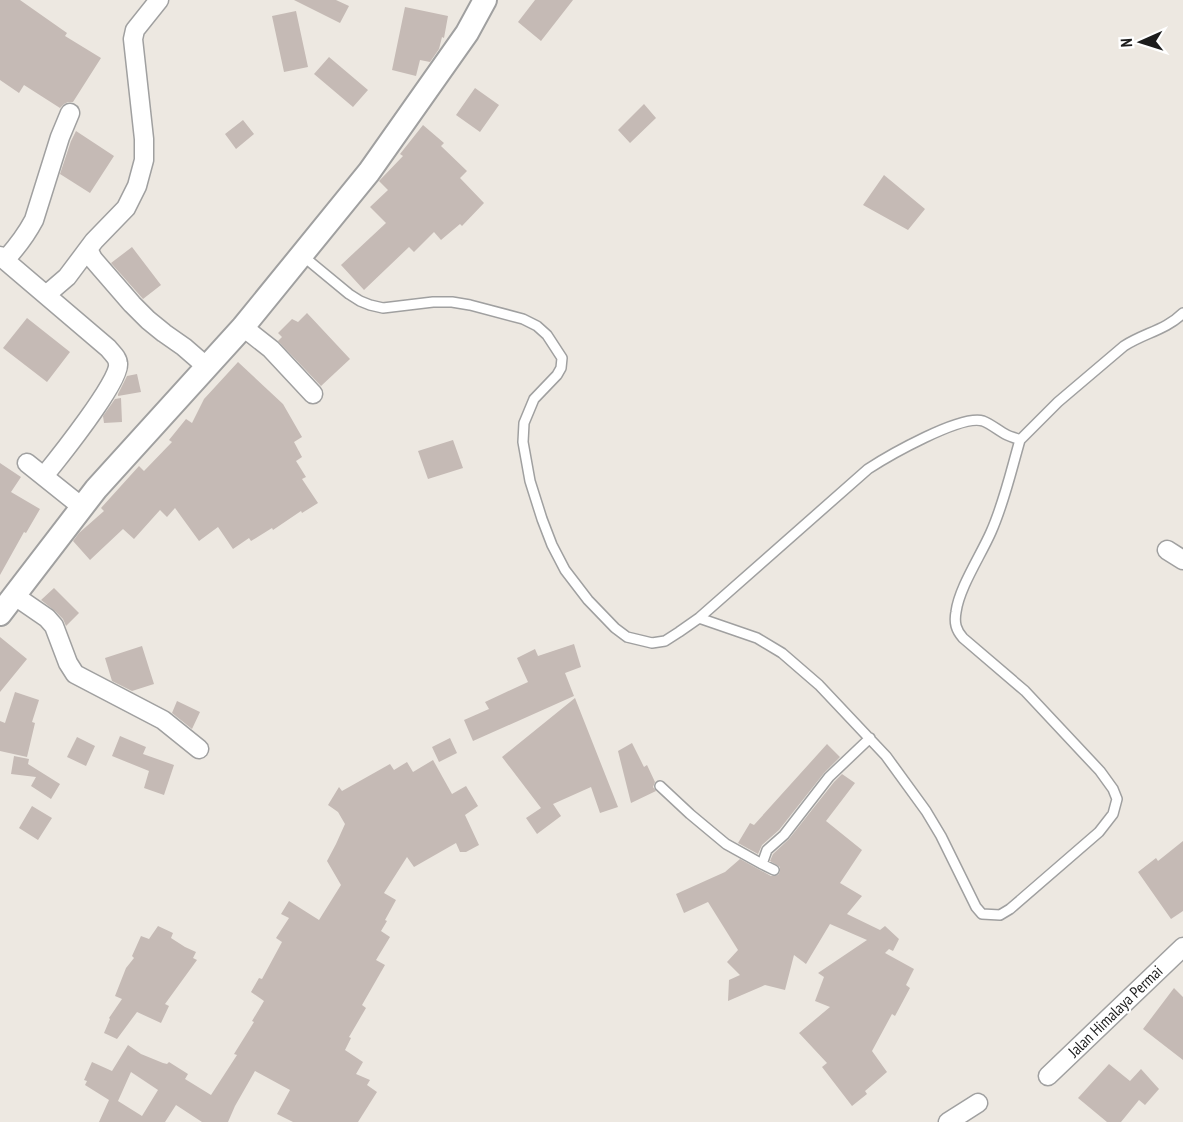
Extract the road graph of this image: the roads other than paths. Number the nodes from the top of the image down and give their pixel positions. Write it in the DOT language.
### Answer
graph roads {
  1 [pos="159,0"];
  2 [pos="485,0"];
  3 [pos="70,113"];
  4 [pos="88,249"];
  5 [pos="302,255"];
  6 [pos="2,258"];
  7 [pos="46,295"];
  8 [pos="1183,313"];
  9 [pos="243,327"];
  10 [pos="207,367"];
  11 [pos="313,394"];
  12 [pos="1020,440"];
  13 [pos="27,463"];
  14 [pos="44,476"];
  15 [pos="82,507"];
  16 [pos="1167,550"];
  17 [pos="1183,560"];
  18 [pos="15,596"];
  19 [pos="0,614"];
  20 [pos="699,618"];
  21 [pos="870,738"];
  22 [pos="199,749"];
  23 [pos="660,786"];
  24 [pos="762,864"];
  25 [pos="774,870"];
  26 [pos="1183,947"];
  27 [pos="1048,1076"];
  28 [pos="978,1103"];
  29 [pos="948,1122"];
  1 -- 4 [label="street"];
  2 -- 5 [label="street"];
  3 -- 6 [label="street"];
  4 -- 7 [label="street"];
  4 -- 10 [label="street"];
  5 -- 9 [label="street"];
  5 -- 20 [label="lane"];
  6 -- 7 [label="street"];
  7 -- 14 [label="street"];
  8 -- 12 [label="lane"];
  9 -- 10 [label="street"];
  9 -- 11 [label="street"];
  10 -- 15 [label="street"];
  12 -- 20 [label="lane"];
  12 -- 21 [label="lane"];
  13 -- 14 [label="street"];
  14 -- 15 [label="street"];
  15 -- 18 [label="street"];
  16 -- 17 [label="street"];
  18 -- 19 [label="street"];
  18 -- 22 [label="street"];
  20 -- 21 [label="lane"];
  21 -- 24 [label="lane"];
  23 -- 24 [label="lane"];
  24 -- 25 [label="lane"];
  26 -- 27 [label="street, Jalan Himalaya Permai"];
  28 -- 29 [label="street"];
}
